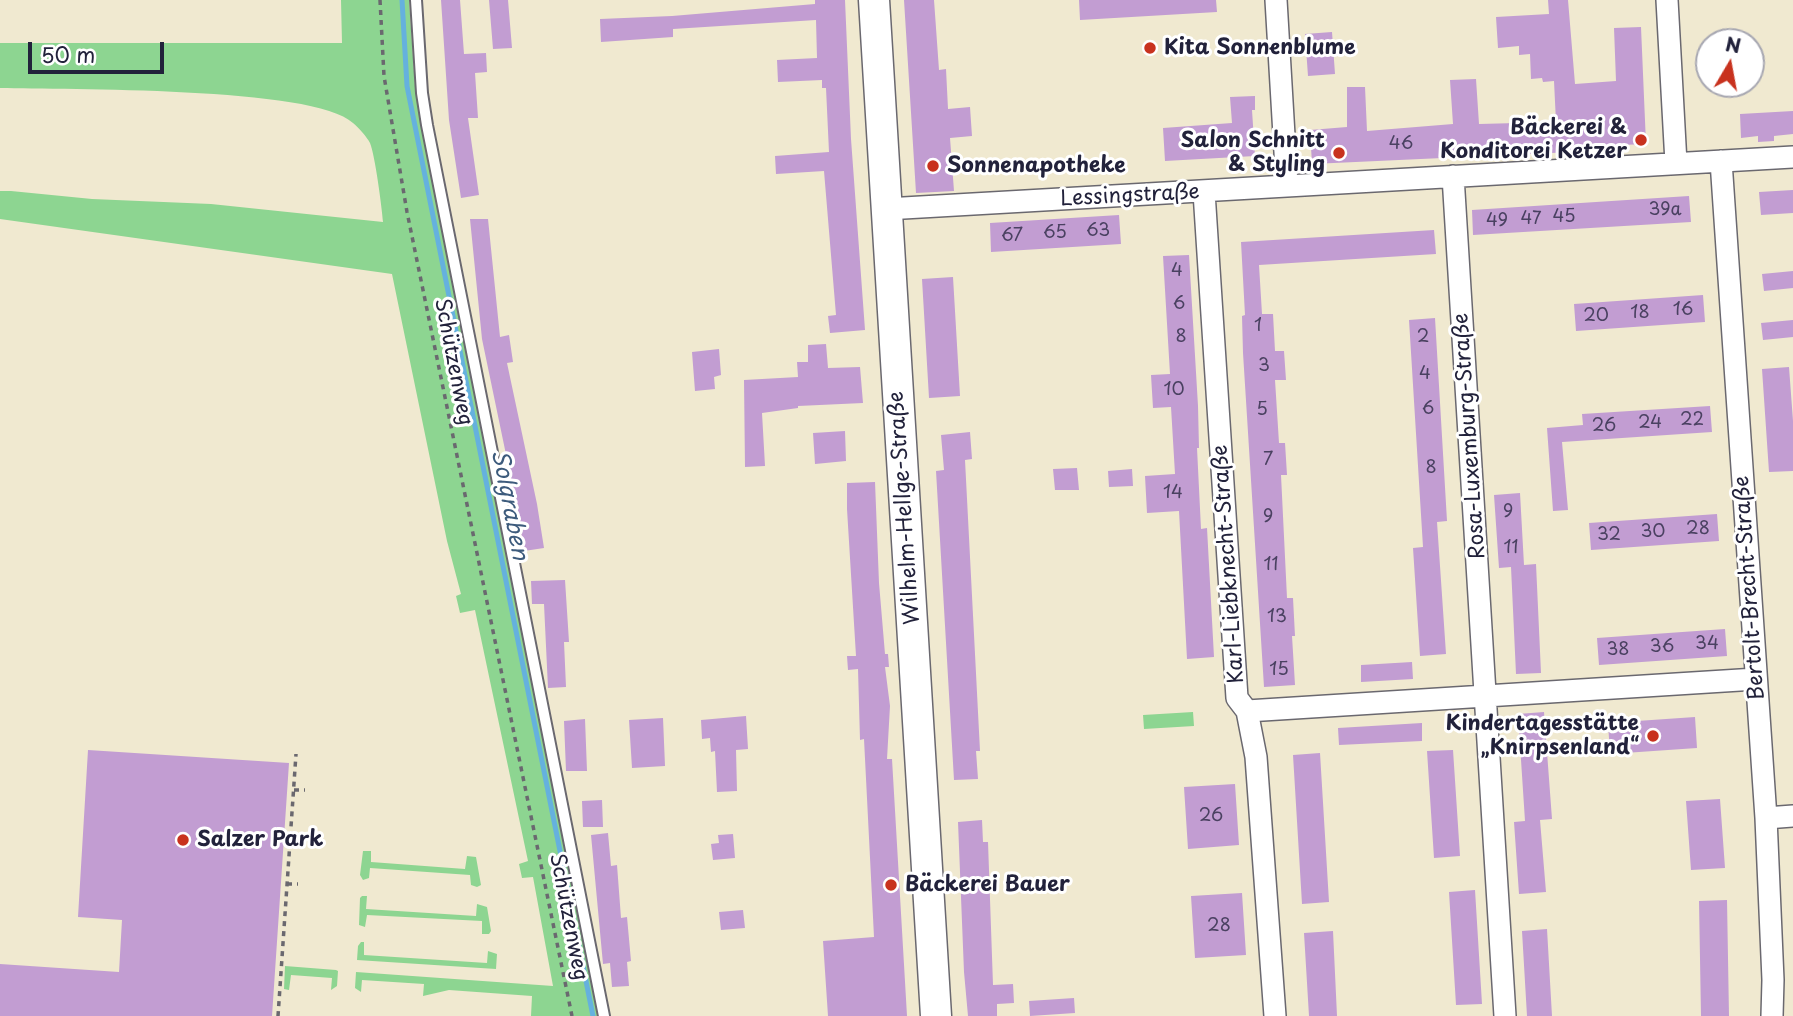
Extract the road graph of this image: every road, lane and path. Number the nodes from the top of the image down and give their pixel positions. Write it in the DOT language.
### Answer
graph roads {
  1 [pos="380,0"];
  2 [pos="416,0"];
  3 [pos="874,0"];
  4 [pos="1276,0"];
  5 [pos="1667,0"];
  6 [pos="1793,156"];
  7 [pos="1721,161"];
  8 [pos="1676,163"];
  9 [pos="1453,176"];
  10 [pos="1287,186"];
  11 [pos="1204,192"];
  12 [pos="887,209"];
  13 [pos="1756,679"];
  14 [pos="1486,696"];
  15 [pos="1247,711"];
  16 [pos="296,754"];
  17 [pos="294,790"];
  18 [pos="305,790"];
  19 [pos="1793,816"];
  20 [pos="1766,818"];
  21 [pos="290,837"];
  22 [pos="302,837"];
  23 [pos="287,884"];
  24 [pos="298,884"];
  25 [pos="284,930"];
  26 [pos="293,930"];
  27 [pos="282,961"];
  28 [pos="290,961"];
  29 [pos="279,994"];
  30 [pos="289,995"];
  31 [pos="278,1016"];
  32 [pos="572,1016"];
  33 [pos="604,1016"];
  34 [pos="936,1016"];
  35 [pos="1275,1016"];
  36 [pos="1506,1016"];
  37 [pos="1772,1016"];
  1 -- 32 [label="path, Schützenweg"];
  2 -- 33 [label="lane"];
  3 -- 12 [label="main road, Wilhelm-Hellge-Straße"];
  4 -- 10 [label="street"];
  5 -- 8 [label="street"];
  6 -- 7 [label="street, Lessingstraße"];
  7 -- 8 [label="street, Lessingstraße"];
  7 -- 13 [label="street, Bertolt-Brecht-Straße"];
  8 -- 9 [label="street, Lessingstraße"];
  9 -- 10 [label="street, Lessingstraße"];
  9 -- 14 [label="street, Rosa-Luxemburg-Straße"];
  10 -- 11 [label="street, Lessingstraße"];
  11 -- 12 [label="street, Lessingstraße"];
  11 -- 15 [label="street, Karl-Liebknecht-Straße"];
  12 -- 34 [label="main road, Wilhelm-Hellge-Straße"];
  13 -- 14 [label="street"];
  13 -- 20 [label="street, Bertolt-Brecht-Straße"];
  14 -- 15 [label="street"];
  14 -- 36 [label="street, Rosa-Luxemburg-Straße"];
  15 -- 35 [label="street, Karl-Liebknecht-Straße"];
  16 -- 17 [label="path"];
  17 -- 18 [label="path"];
  17 -- 21 [label="path"];
  19 -- 20 [label="street"];
  20 -- 37 [label="street, Bertolt-Brecht-Straße"];
  21 -- 22 [label="path"];
  21 -- 23 [label="path"];
  23 -- 24 [label="path"];
  23 -- 25 [label="path"];
  25 -- 26 [label="path"];
  25 -- 27 [label="path"];
  27 -- 28 [label="path"];
  27 -- 29 [label="path"];
  29 -- 30 [label="path"];
  29 -- 31 [label="path"];
}
